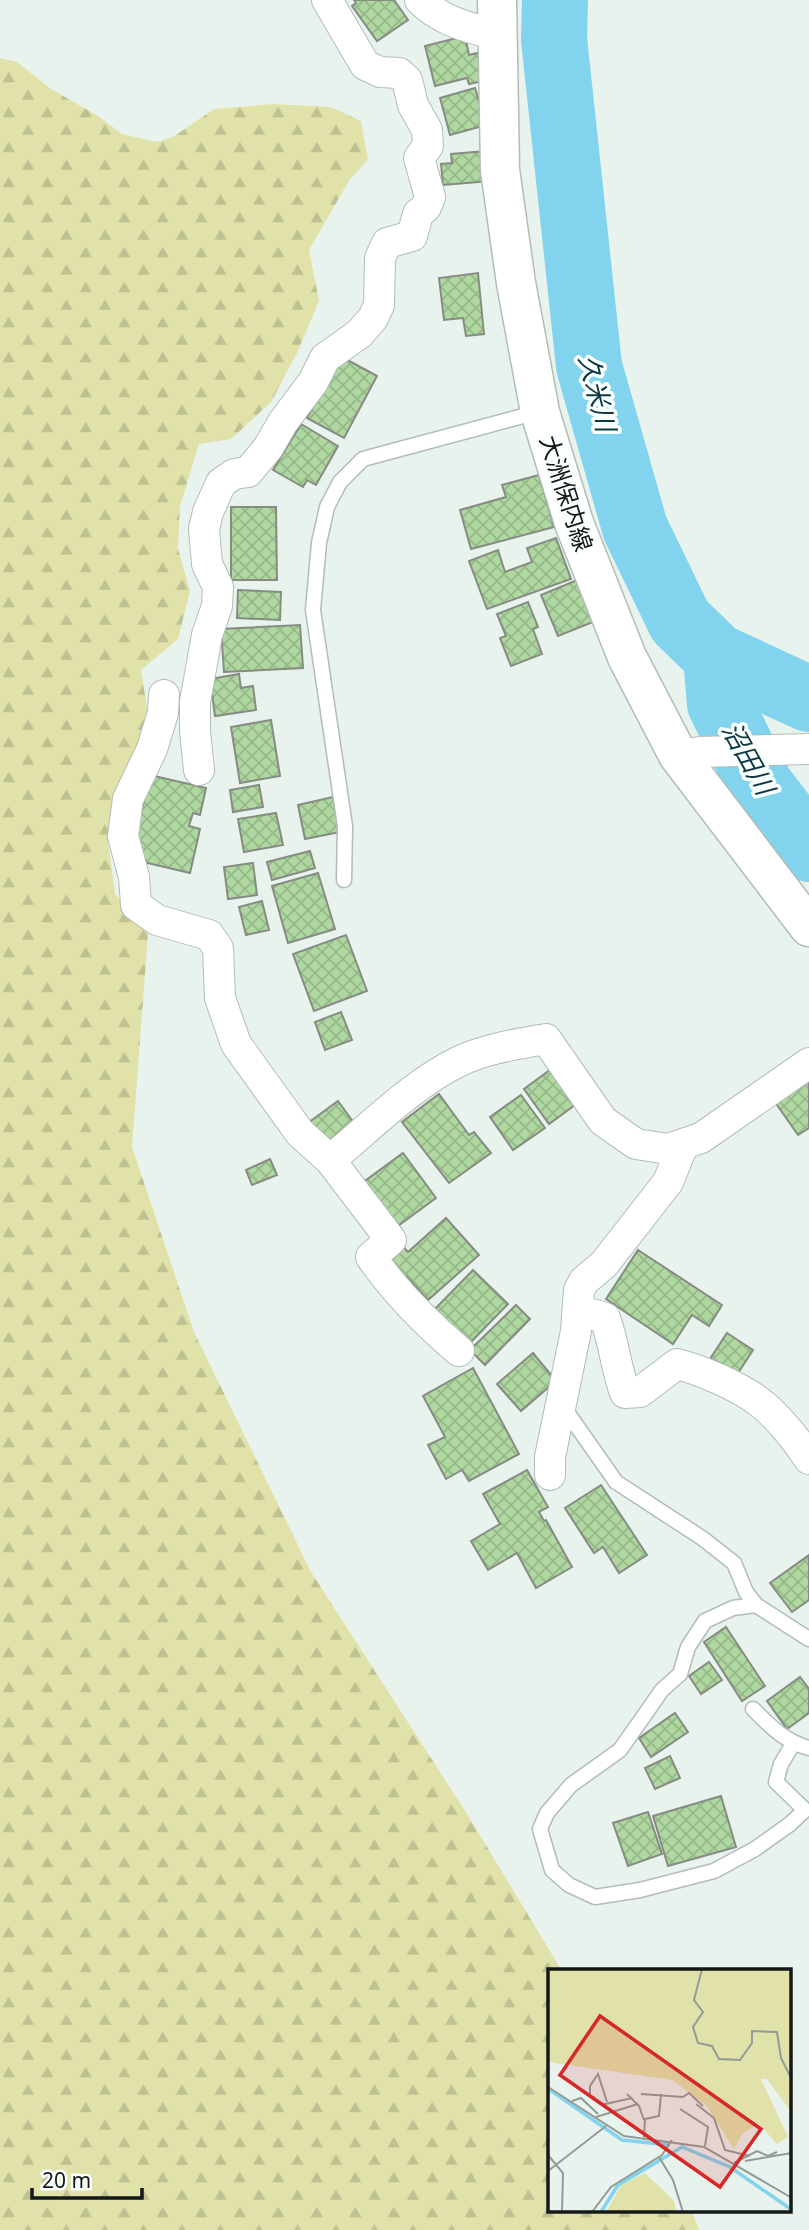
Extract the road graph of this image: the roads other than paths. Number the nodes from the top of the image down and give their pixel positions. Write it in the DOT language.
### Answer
graph roads {
  1 [pos="327,0"];
  2 [pos="420,0"];
  3 [pos="497,18"];
  4 [pos="540,412"];
  5 [pos="164,695"];
  6 [pos="796,749"];
  7 [pos="689,754"];
  8 [pos="199,770"];
  9 [pos="344,880"];
  10 [pos="809,927"];
  11 [pos="809,1063"];
  12 [pos="682,1145"];
  13 [pos="330,1160"];
  14 [pos="578,1310"];
  15 [pos="459,1351"];
  16 [pos="560,1403"];
  17 [pos="809,1459"];
  18 [pos="550,1475"];
  19 [pos="756,1605"];
  20 [pos="809,1639"];
  21 [pos="753,1709"];
  22 [pos="793,1744"];
  23 [pos="809,1748"];
  1 -- 8 [label="street"];
  2 -- 3 [label="street"];
  3 -- 4 [label="main road, 大洲保内線"];
  4 -- 7 [label="main road, 大洲保内線"];
  4 -- 9 [label="lane"];
  5 -- 13 [label="street"];
  6 -- 7 [label="street"];
  7 -- 10 [label="main road, 大洲保内線"];
  11 -- 12 [label="street"];
  12 -- 13 [label="street"];
  12 -- 14 [label="street"];
  13 -- 15 [label="street"];
  14 -- 16 [label="street"];
  14 -- 17 [label="street"];
  16 -- 18 [label="street"];
  16 -- 19 [label="lane"];
  19 -- 20 [label="lane"];
  19 -- 22 [label="lane"];
  21 -- 22 [label="lane"];
  22 -- 23 [label="lane"];
}
